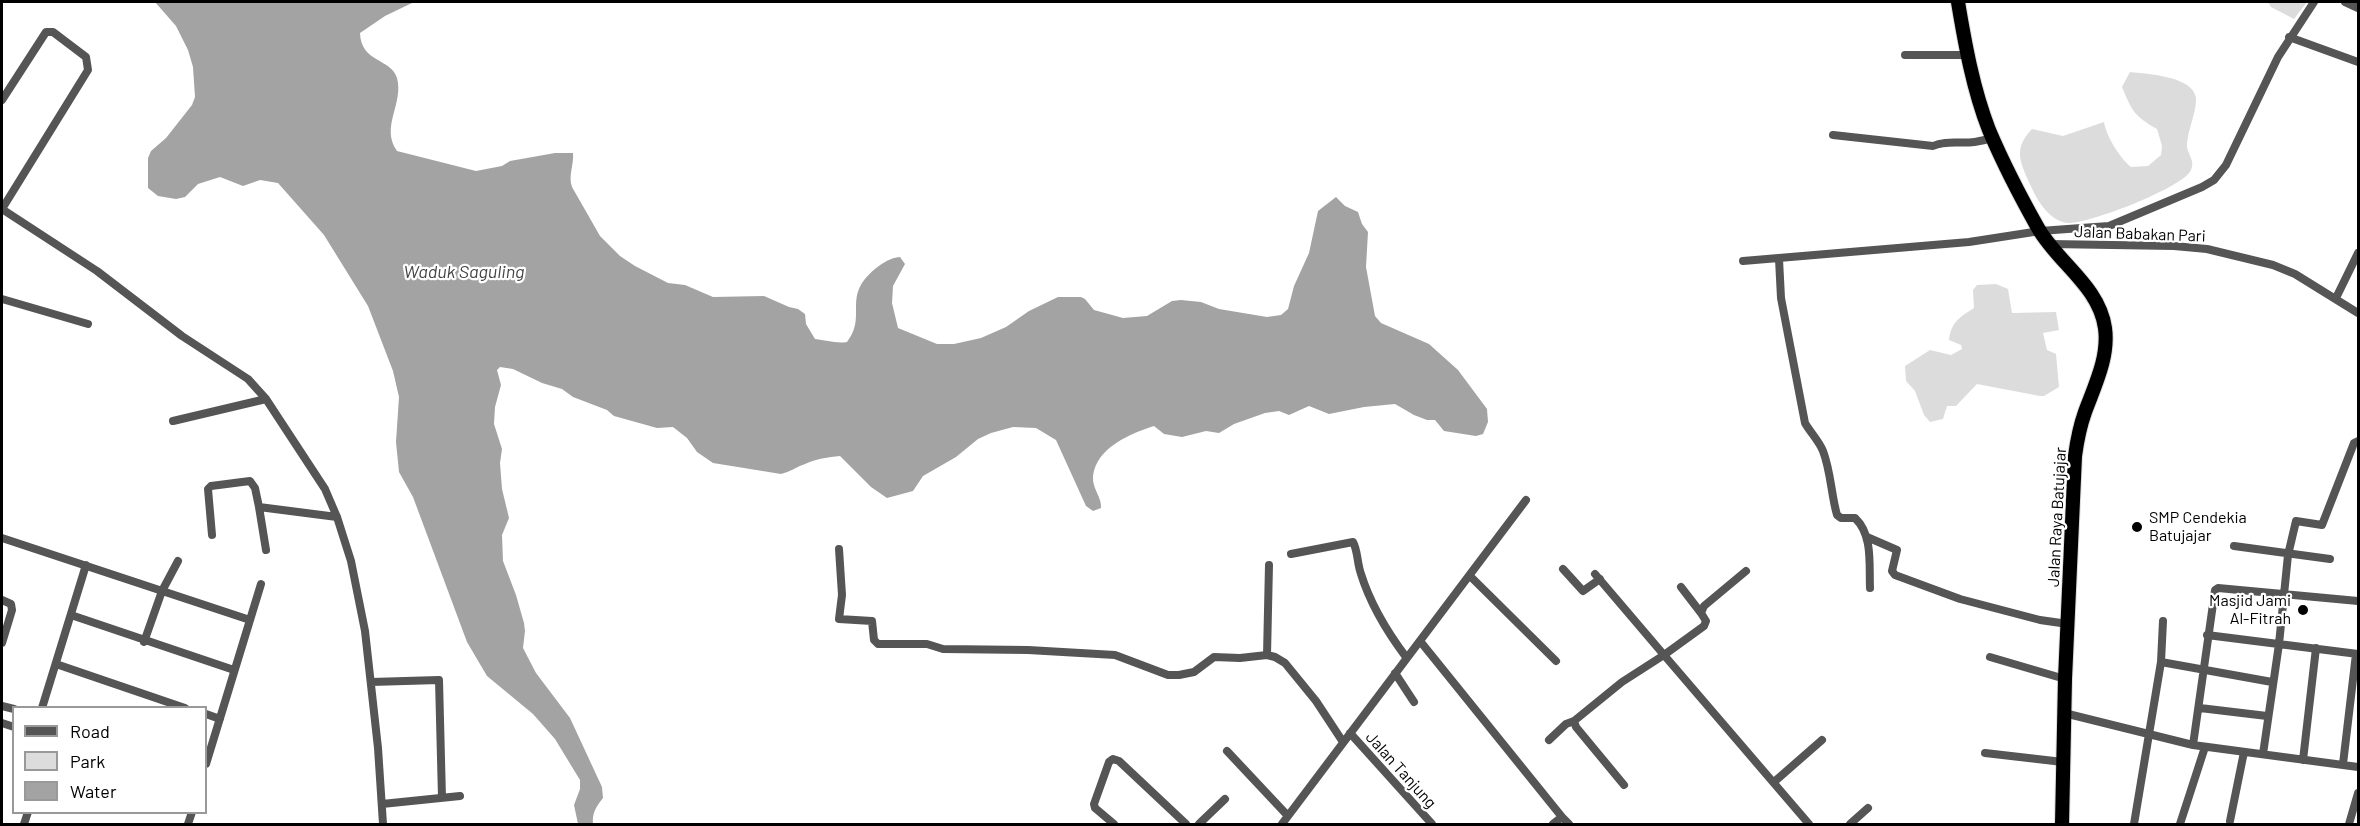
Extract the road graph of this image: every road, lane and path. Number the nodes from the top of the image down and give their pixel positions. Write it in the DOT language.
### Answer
graph roads {
  1 [pos="1958,2"];
  2 [pos="2314,2"];
  3 [pos="2345,2"];
  4 [pos="2358,8"];
  5 [pos="2289,37"];
  6 [pos="1905,55"];
  7 [pos="1968,55"];
  8 [pos="2358,62"];
  9 [pos="2,100"];
  10 [pos="1833,135"];
  11 [pos="1993,137"];
  12 [pos="2,209"];
  13 [pos="2040,231"];
  14 [pos="2050,244"];
  15 [pos="2358,253"];
  16 [pos="1779,260"];
  17 [pos="1743,261"];
  18 [pos="2336,298"];
  19 [pos="2,299"];
  20 [pos="2358,314"];
  21 [pos="88,324"];
  22 [pos="266,399"];
  23 [pos="173,421"];
  24 [pos="2358,441"];
  25 [pos="1526,500"];
  26 [pos="259,507"];
  27 [pos="338,517"];
  28 [pos="212,535"];
  29 [pos="1867,537"];
  30 [pos="2,538"];
  31 [pos="2234,546"];
  32 [pos="839,549"];
  33 [pos="266,550"];
  34 [pos="1291,554"];
  35 [pos="2288,555"];
  36 [pos="2330,559"];
  37 [pos="178,561"];
  38 [pos="86,565"];
  39 [pos="1269,565"];
  40 [pos="1563,569"];
  41 [pos="1746,572"];
  42 [pos="1470,576"];
  43 [pos="261,584"];
  44 [pos="1681,587"];
  45 [pos="1870,588"];
  46 [pos="162,591"];
  47 [pos="2285,593"];
  48 [pos="2,600"];
  49 [pos="2358,601"];
  50 [pos="1701,613"];
  51 [pos="70,615"];
  52 [pos="249,620"];
  53 [pos="2163,621"];
  54 [pos="2068,624"];
  55 [pos="2207,634"];
  56 [pos="1420,641"];
  57 [pos="144,642"];
  58 [pos="2,643"];
  59 [pos="2279,644"];
  60 [pos="2316,648"];
  61 [pos="2357,654"];
  62 [pos="1266,655"];
  63 [pos="1664,655"];
  64 [pos="1406,657"];
  65 [pos="1990,657"];
  66 [pos="1556,661"];
  67 [pos="2161,662"];
  68 [pos="56,664"];
  69 [pos="234,670"];
  70 [pos="2205,671"];
  71 [pos="1395,673"];
  72 [pos="2065,679"];
  73 [pos="370,682"];
  74 [pos="2272,682"];
  75 [pos="1414,702"];
  76 [pos="43,706"];
  77 [pos="179,706"];
  78 [pos="2200,708"];
  79 [pos="2064,713"];
  80 [pos="207,714"];
  81 [pos="2267,716"];
  82 [pos="220,719"];
  83 [pos="1574,721"];
  84 [pos="1350,733"];
  85 [pos="2148,733"];
  86 [pos="1549,740"];
  87 [pos="1822,740"];
  88 [pos="1343,742"];
  89 [pos="2193,746"];
  90 [pos="2205,747"];
  91 [pos="1227,751"];
  92 [pos="2244,752"];
  93 [pos="1985,753"];
  94 [pos="2263,754"];
  95 [pos="2302,760"];
  96 [pos="207,761"];
  97 [pos="2063,762"];
  98 [pos="2343,764"];
  99 [pos="2358,767"];
  100 [pos="1774,782"];
  101 [pos="1624,785"];
  102 [pos="2358,793"];
  103 [pos="460,796"];
  104 [pos="442,798"];
  105 [pos="1225,799"];
  106 [pos="382,804"];
  107 [pos="1868,808"];
  108 [pos="1288,816"];
  109 [pos="1562,817"];
  110 [pos="2230,821"];
  111 [pos="2180,824"];
  112 [pos="383,825"];
  113 [pos="1114,825"];
  114 [pos="1186,825"];
  115 [pos="1199,825"];
  116 [pos="1282,825"];
  117 [pos="1432,825"];
  118 [pos="1553,825"];
  119 [pos="1569,825"];
  120 [pos="1809,825"];
  121 [pos="1850,825"];
  122 [pos="2062,825"];
  123 [pos="2134,825"];
  124 [pos="2349,825"];
  1 -- 7 [label="highway, Jalan Raya Batujajar"];
  2 -- 5 [label="street"];
  3 -- 4 [label="street"];
  5 -- 8 [label="street"];
  5 -- 13 [label="street"];
  6 -- 7 [label="street"];
  7 -- 11 [label="highway, Jalan Raya Batujajar"];
  9 -- 12 [label="street"];
  10 -- 11 [label="street"];
  11 -- 13 [label="highway, Jalan Raya Batujajar"];
  12 -- 22 [label="street"];
  13 -- 14 [label="highway, Jalan Raya Batujajar"];
  13 -- 16 [label="street"];
  14 -- 18 [label="street, Jalan Babakan Pari"];
  14 -- 54 [label="highway, Jalan Raya Batujajar"];
  15 -- 18 [label="street"];
  16 -- 17 [label="street"];
  16 -- 29 [label="street"];
  18 -- 20 [label="street, Jalan Babakan Pari"];
  19 -- 21 [label="street"];
  22 -- 23 [label="street"];
  22 -- 27 [label="street"];
  24 -- 35 [label="street"];
  25 -- 42 [label="street"];
  26 -- 27 [label="street"];
  26 -- 28 [label="street"];
  26 -- 33 [label="street"];
  27 -- 73 [label="street"];
  29 -- 45 [label="street"];
  29 -- 54 [label="street"];
  30 -- 38 [label="street"];
  31 -- 35 [label="street"];
  32 -- 62 [label="street"];
  34 -- 64 [label="street"];
  35 -- 36 [label="street"];
  35 -- 47 [label="street"];
  37 -- 46 [label="street"];
  38 -- 46 [label="street"];
  38 -- 51 [label="street"];
  39 -- 62 [label="street"];
  40 -- 63 [label="street"];
  41 -- 50 [label="street"];
  42 -- 56 [label="street"];
  42 -- 66 [label="street"];
  43 -- 52 [label="street"];
  44 -- 50 [label="street"];
  46 -- 52 [label="street"];
  46 -- 57 [label="street"];
  47 -- 49 [label="street"];
  47 -- 55 [label="street"];
  47 -- 59 [label="street"];
  48 -- 58 [label="street"];
  50 -- 63 [label="street"];
  51 -- 57 [label="street"];
  51 -- 68 [label="street"];
  52 -- 69 [label="street"];
  53 -- 67 [label="street"];
  54 -- 72 [label="highway, Jalan Raya Batujajar"];
  55 -- 59 [label="street"];
  55 -- 70 [label="street"];
  56 -- 64 [label="street"];
  56 -- 109 [label="street"];
  57 -- 69 [label="street"];
  59 -- 60 [label="street"];
  59 -- 74 [label="street"];
  60 -- 61 [label="street"];
  60 -- 95 [label="street"];
  61 -- 98 [label="street"];
  62 -- 88 [label="street"];
  63 -- 83 [label="street"];
  63 -- 100 [label="street"];
  64 -- 71 [label="street"];
  65 -- 72 [label="street"];
  67 -- 70 [label="street"];
  67 -- 85 [label="street"];
  68 -- 76 [label="street"];
  68 -- 77 [label="street"];
  69 -- 82 [label="street"];
  70 -- 74 [label="street"];
  70 -- 78 [label="street"];
  71 -- 75 [label="street"];
  71 -- 84 [label="street"];
  72 -- 79 [label="highway, Jalan Raya Batujajar"];
  73 -- 104 [label="street"];
  73 -- 106 [label="street"];
  74 -- 81 [label="street"];
  78 -- 81 [label="street"];
  78 -- 89 [label="street"];
  79 -- 85 [label="street"];
  79 -- 97 [label="highway, Jalan Raya Batujajar"];
  80 -- 82 [label="street"];
  81 -- 94 [label="street"];
  82 -- 96 [label="street"];
  83 -- 86 [label="street"];
  83 -- 101 [label="street"];
  84 -- 88 [label="street"];
  84 -- 117 [label="street, Jalan Tanjung"];
  85 -- 89 [label="street"];
  85 -- 123 [label="street"];
  87 -- 100 [label="street"];
  88 -- 108 [label="street"];
  89 -- 90 [label="street"];
  90 -- 92 [label="street"];
  90 -- 111 [label="street"];
  91 -- 108 [label="street"];
  92 -- 94 [label="street"];
  92 -- 110 [label="street"];
  93 -- 97 [label="street"];
  94 -- 95 [label="street"];
  95 -- 98 [label="street"];
  97 -- 122 [label="highway, Jalan Raya Batujajar"];
  98 -- 99 [label="street"];
  100 -- 120 [label="street"];
  102 -- 124 [label="street"];
  103 -- 104 [label="street"];
  104 -- 106 [label="street"];
  105 -- 115 [label="street"];
  106 -- 112 [label="street"];
  107 -- 121 [label="street"];
  108 -- 116 [label="street"];
  109 -- 118 [label="street"];
  109 -- 119 [label="street"];
  113 -- 114 [label="street"];
}
